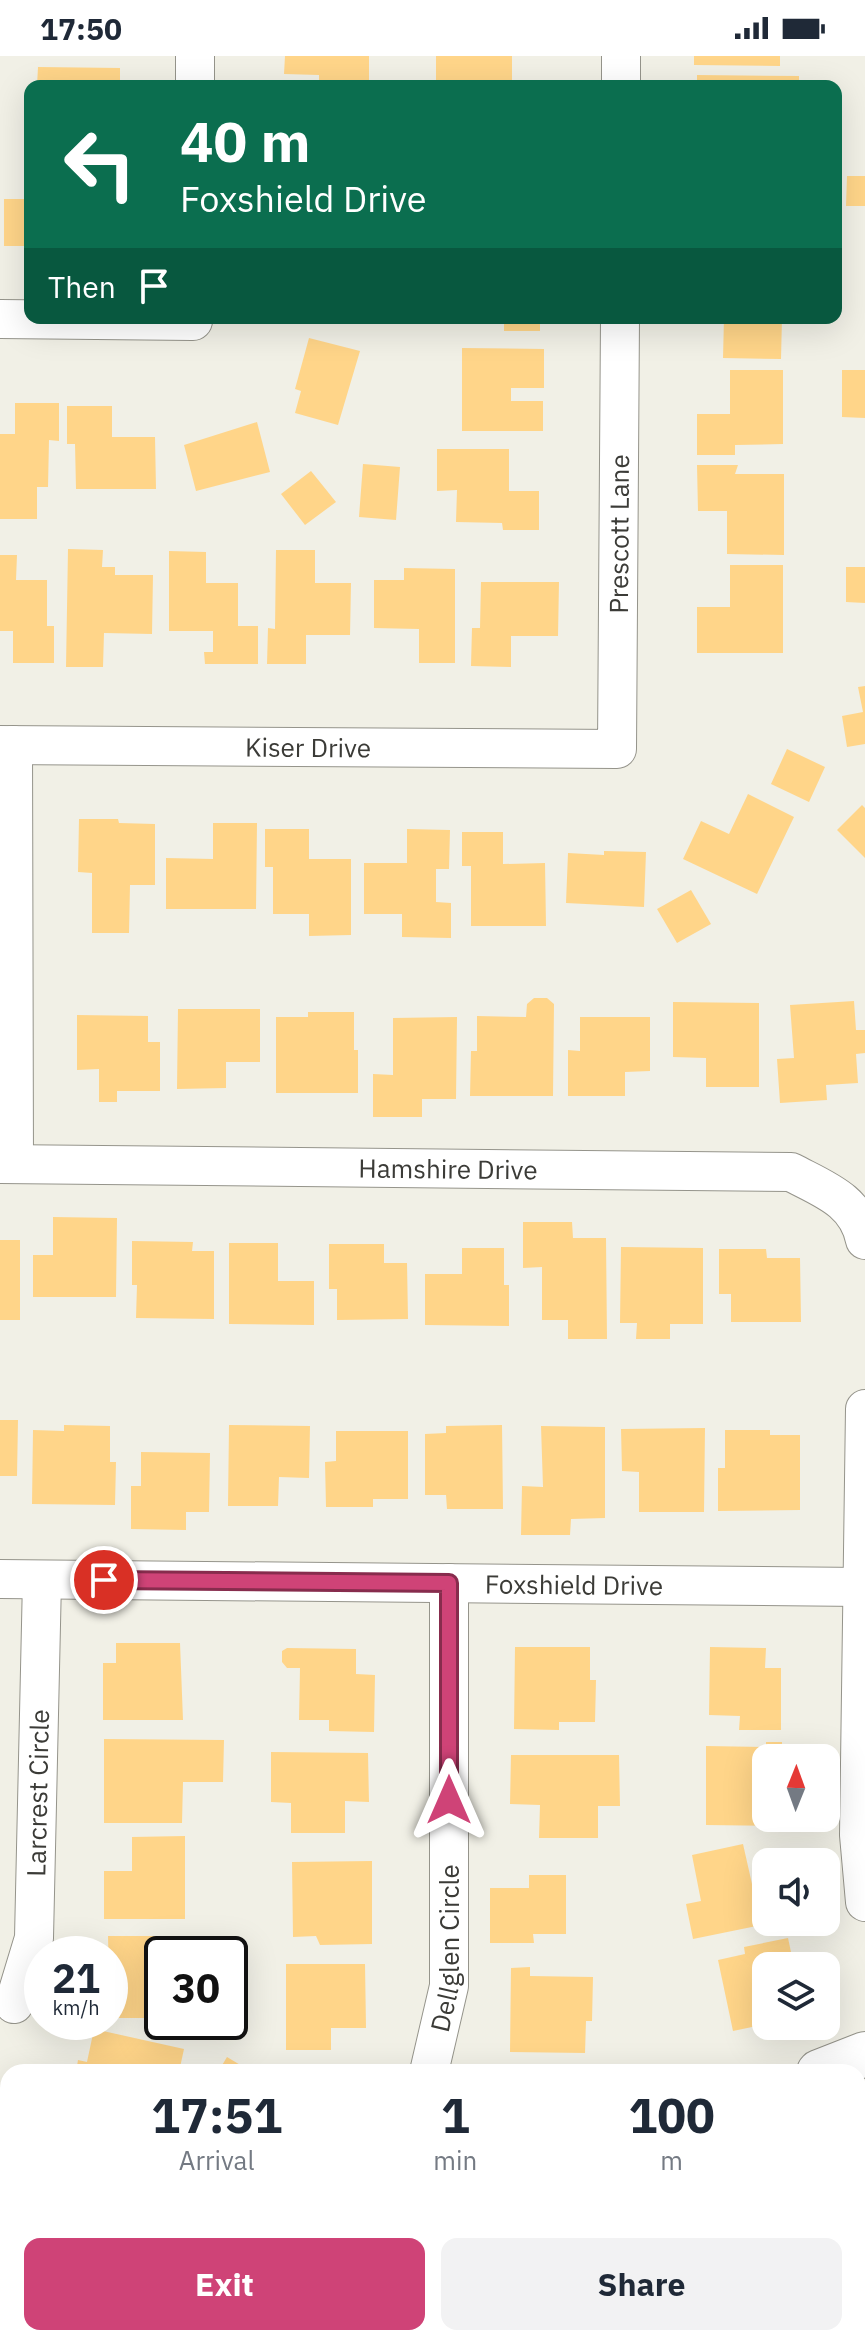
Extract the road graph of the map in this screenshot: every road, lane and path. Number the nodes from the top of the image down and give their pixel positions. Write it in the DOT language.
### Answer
graph roads {
  1 [pos="195,56"];
  2 [pos="621,56"];
  3 [pos="195,80"];
  4 [pos="621,80"];
  5 [pos="0,319"];
  6 [pos="24,319"];
  7 [pos="620,324"];
  8 [pos="6,745"];
  9 [pos="617,749"];
  10 [pos="7,1164"];
  11 [pos="865,1240"];
  12 [pos="865,1409"];
  13 [pos="0,1579"];
  14 [pos="42,1580"];
  15 [pos="449,1583"];
  16 [pos="862,1587"];
  17 [pos="865,1902"];
  18 [pos="14,2004"];
  19 [pos="865,2054"];
  20 [pos="431,2064"];
  21 [pos="839,2064"];
  1 -- 3 [label="street"];
  2 -- 4 [label="street"];
  5 -- 6 [label="street"];
  7 -- 9 [label="street, Prescott Lane"];
  8 -- 9 [label="street, Kiser Drive"];
  8 -- 10 [label="street"];
  10 -- 11 [label="street, Hamshire Drive"];
  12 -- 16 [label="street"];
  13 -- 14 [label="street, Foxshield Drive"];
  14 -- 15 [label="street, Foxshield Drive"];
  14 -- 18 [label="street, Larcrest Circle"];
  15 -- 16 [label="street, Foxshield Drive"];
  15 -- 20 [label="street, Dellglen Circle"];
  16 -- 17 [label="street"];
  19 -- 21 [label="street"];
}
